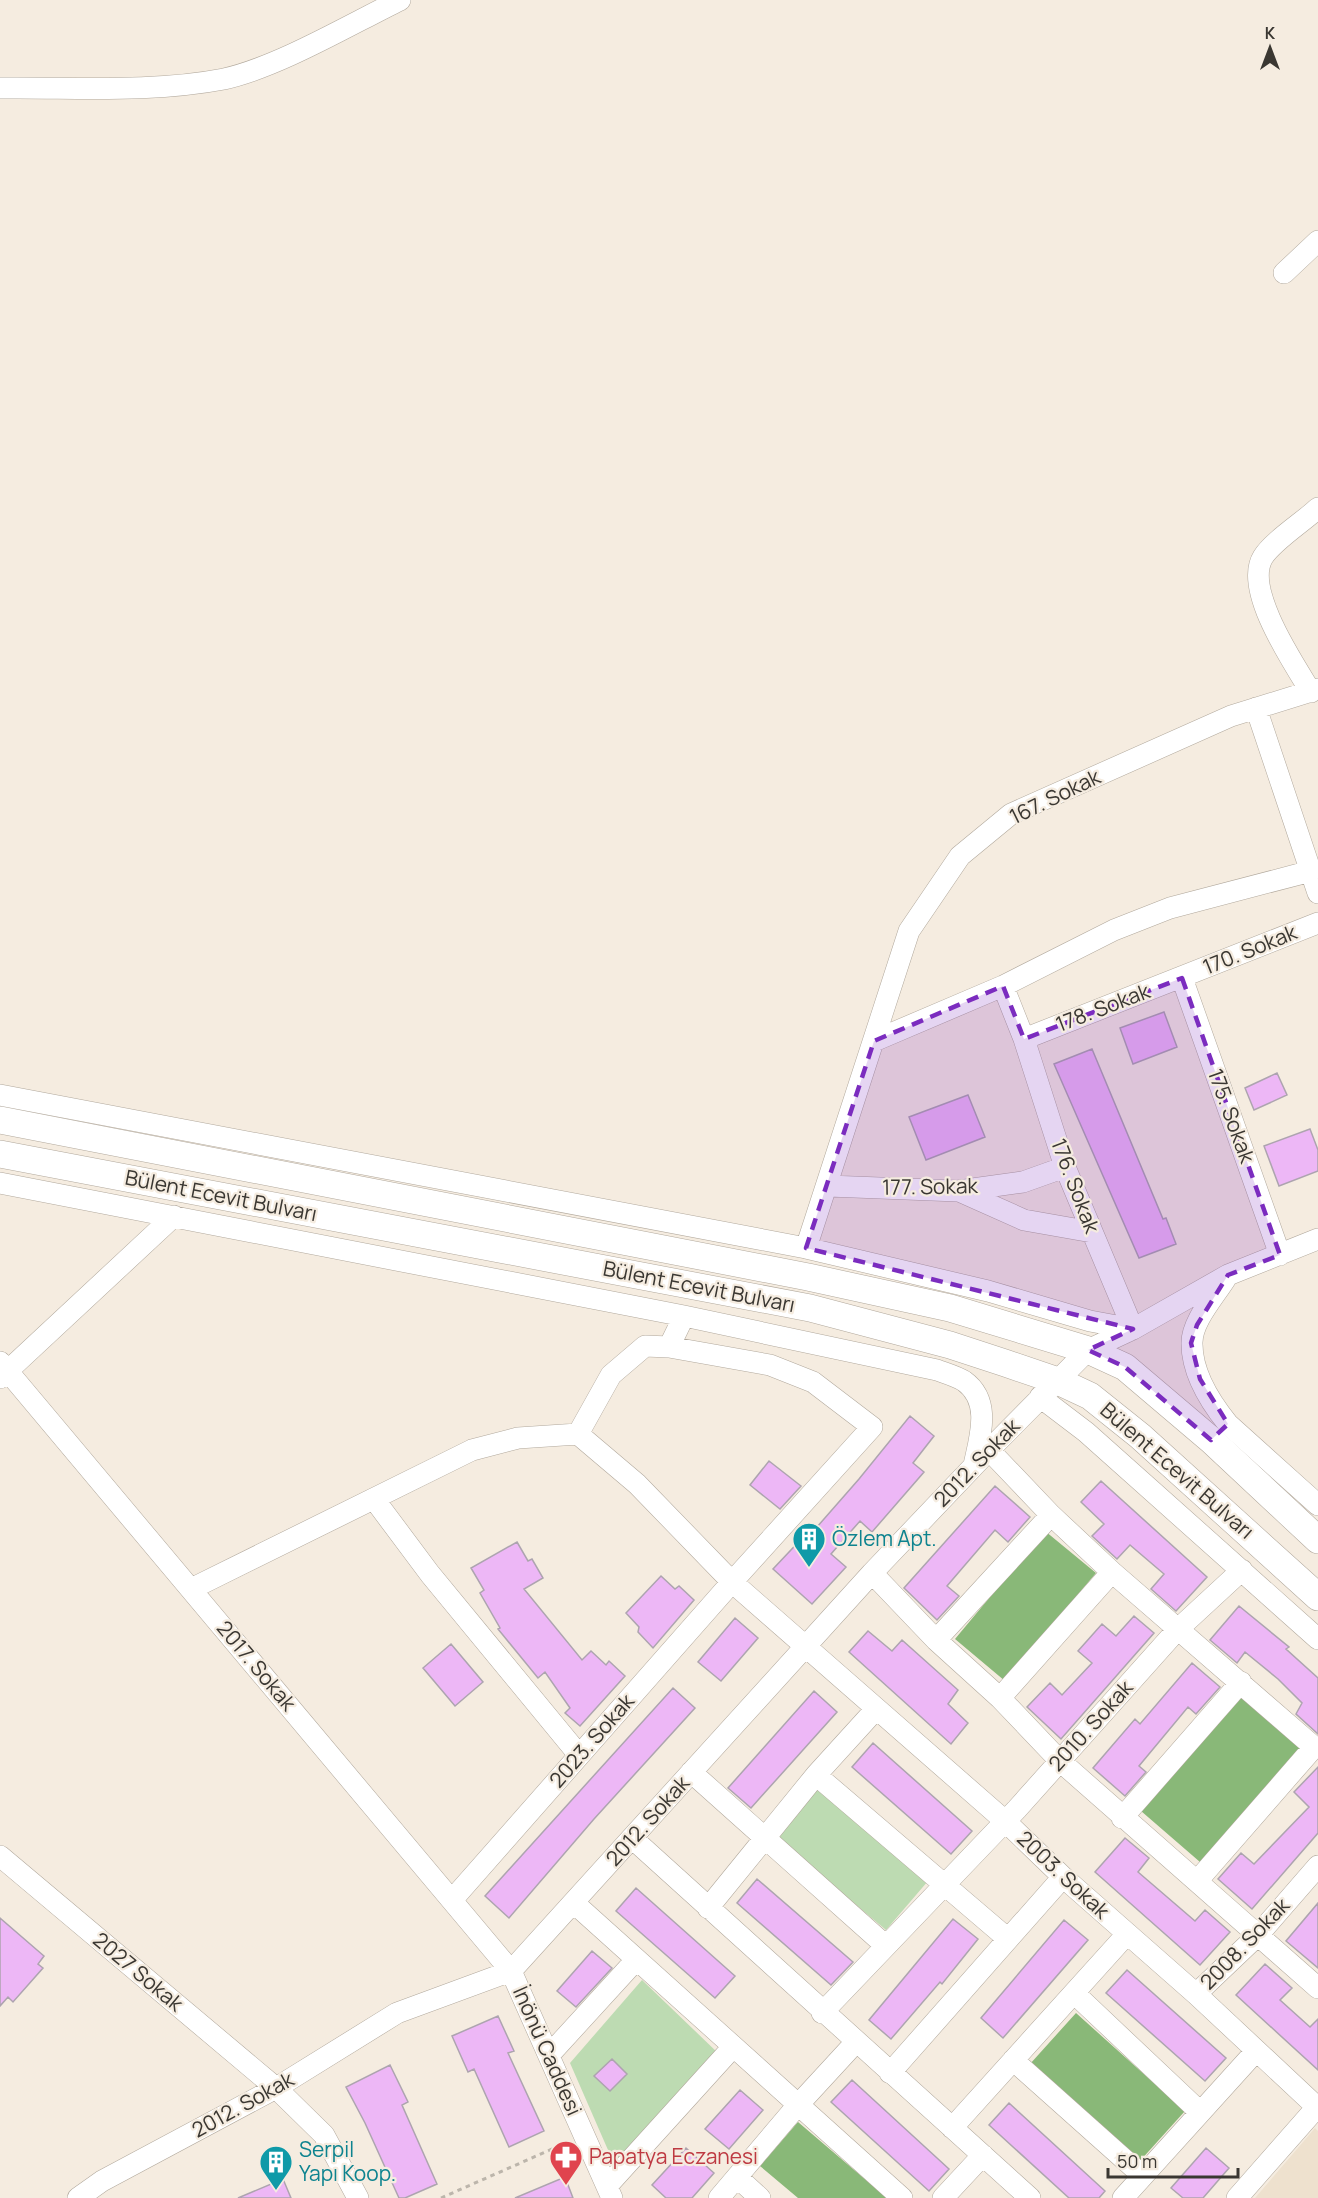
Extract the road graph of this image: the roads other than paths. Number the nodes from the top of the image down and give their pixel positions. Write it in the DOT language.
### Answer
graph roads {
  1 [pos="400,0"];
  2 [pos="0,88"];
  3 [pos="1318,241"];
  4 [pos="1284,273"];
  5 [pos="1318,508"];
  6 [pos="1315,691"];
  7 [pos="1256,708"];
  8 [pos="1311,871"];
  9 [pos="1318,893"];
  10 [pos="1318,923"];
  11 [pos="1182,978"];
  12 [pos="1003,986"];
  13 [pos="1024,1039"];
  14 [pos="874,1041"];
  15 [pos="0,1095"];
  16 [pos="0,1120"];
  17 [pos="0,1154"];
  18 [pos="1065,1167"];
  19 [pos="0,1183"];
  20 [pos="828,1186"];
  21 [pos="958,1191"];
  22 [pos="174,1216"];
  23 [pos="1092,1232"];
  24 [pos="1318,1239"];
  25 [pos="806,1248"];
  26 [pos="1280,1255"];
  27 [pos="1228,1275"];
  28 [pos="684,1316"];
  29 [pos="1133,1329"];
  30 [pos="669,1347"];
  31 [pos="1088,1350"];
  32 [pos="2,1370"];
  33 [pos="1049,1389"];
  34 [pos="1220,1432"];
  35 [pos="578,1434"];
  36 [pos="989,1449"];
  37 [pos="974,1465"];
  38 [pos="374,1499"];
  39 [pos="1318,1505"];
  40 [pos="1051,1515"];
  41 [pos="1318,1540"];
  42 [pos="1242,1570"];
  43 [pos="1112,1572"];
  44 [pos="872,1573"];
  45 [pos="732,1582"];
  46 [pos="191,1589"];
  47 [pos="1318,1597"];
  48 [pos="1177,1630"];
  49 [pos="1318,1639"];
  50 [pos="936,1640"];
  51 [pos="806,1645"];
  52 [pos="1241,1682"];
  53 [pos="1000,1698"];
  54 [pos="876,1709"];
  55 [pos="1316,1747"];
  56 [pos="579,1755"];
  57 [pos="1060,1761"];
  58 [pos="691,1772"];
  59 [pos="816,1775"];
  60 [pos="1122,1818"];
  61 [pos="1005,1821"];
  62 [pos="632,1838"];
  63 [pos="764,1839"];
  64 [pos="0,1856"];
  65 [pos="1318,1866"];
  66 [pos="1063,1877"];
  67 [pos="1198,1880"];
  68 [pos="945,1886"];
  69 [pos="452,1900"];
  70 [pos="574,1904"];
  71 [pos="708,1908"];
  72 [pos="1127,1934"];
  73 [pos="1258,1935"];
  74 [pos="1008,1940"];
  75 [pos="886,1946"];
  76 [pos="635,1961"];
  77 [pos="511,1971"];
  78 [pos="1318,1988"];
  79 [pos="1074,1993"];
  80 [pos="1196,1994"];
  81 [pos="822,2013"];
  82 [pos="855,2043"];
  83 [pos="732,2048"];
  84 [pos="1256,2051"];
  85 [pos="550,2054"];
  86 [pos="1013,2060"];
  87 [pos="890,2073"];
  88 [pos="276,2088"];
  89 [pos="797,2106"];
  90 [pos="1317,2107"];
  91 [pos="1200,2112"];
  92 [pos="952,2128"];
  93 [pos="983,2155"];
  94 [pos="1143,2176"];
  95 [pos="737,2177"];
  96 [pos="107,2189"];
  97 [pos="610,2192"];
  98 [pos="78,2198"];
  99 [pos="358,2198"];
  100 [pos="719,2198"];
  101 [pos="760,2198"];
  102 [pos="902,2198"];
  103 [pos="943,2198"];
  104 [pos="1030,2198"];
  105 [pos="1123,2198"];
  106 [pos="1237,2198"];
  1 -- 2 [label="street"];
  3 -- 4 [label="street"];
  5 -- 6 [label="street"];
  6 -- 7 [label="street, 167. Sokak"];
  7 -- 8 [label="street"];
  7 -- 14 [label="street, 167. Sokak"];
  8 -- 9 [label="street"];
  8 -- 12 [label="street"];
  10 -- 11 [label="street, 170. Sokak"];
  11 -- 13 [label="street, 178. Sokak"];
  11 -- 26 [label="street, 175. Sokak"];
  12 -- 13 [label="street, 176. Sokak"];
  12 -- 14 [label="street"];
  13 -- 18 [label="street, 176. Sokak"];
  14 -- 20 [label="street, 167. Sokak"];
  15 -- 25 [label="street"];
  16 -- 31 [label="main road, Bülent Ecevit Bulvarı"];
  17 -- 33 [label="main road, Bülent Ecevit Bulvarı"];
  18 -- 21 [label="street, 177. Sokak"];
  18 -- 23 [label="street, 176. Sokak"];
  19 -- 22 [label="street"];
  20 -- 21 [label="street, 177. Sokak"];
  20 -- 25 [label="street, 167. Sokak"];
  21 -- 23 [label="street"];
  22 -- 28 [label="street"];
  22 -- 32 [label="street"];
  23 -- 29 [label="street, 176. Sokak"];
  24 -- 26 [label="street, 2012. Sokak"];
  25 -- 29 [label="street"];
  26 -- 27 [label="street, 2012. Sokak"];
  27 -- 29 [label="street, 2012. Sokak"];
  27 -- 34 [label="street"];
  28 -- 30 [label="street"];
  28 -- 37 [label="street"];
  29 -- 31 [label="street, 2012. Sokak"];
  30 -- 35 [label="street"];
  30 -- 45 [label="street, 2023. Sokak"];
  31 -- 33 [label="street, 2012. Sokak"];
  31 -- 34 [label="main road, Bülent Ecevit Bulvarı"];
  32 -- 46 [label="street, 2017. Sokak"];
  33 -- 36 [label="street, 2012. Sokak"];
  33 -- 42 [label="street"];
  33 -- 47 [label="main road, Bülent Ecevit Bulvarı"];
  34 -- 39 [label="street"];
  34 -- 41 [label="main road, Bülent Ecevit Bulvarı"];
  35 -- 38 [label="street"];
  35 -- 45 [label="street, 2003. Sokak"];
  36 -- 37 [label="street, 2012. Sokak"];
  36 -- 40 [label="street"];
  37 -- 44 [label="street, 2012. Sokak"];
  38 -- 46 [label="street"];
  38 -- 56 [label="street"];
  40 -- 43 [label="street"];
  40 -- 50 [label="street"];
  42 -- 48 [label="street, 2010. Sokak"];
  42 -- 49 [label="street"];
  43 -- 48 [label="street"];
  43 -- 53 [label="street"];
  44 -- 50 [label="street"];
  44 -- 51 [label="street, 2012. Sokak"];
  45 -- 51 [label="street, 2003. Sokak"];
  45 -- 56 [label="street, 2023. Sokak"];
  46 -- 69 [label="street, 2017. Sokak"];
  48 -- 52 [label="street"];
  48 -- 57 [label="street, 2010. Sokak"];
  50 -- 53 [label="street"];
  51 -- 54 [label="street, 2003. Sokak"];
  51 -- 58 [label="street, 2012. Sokak"];
  52 -- 55 [label="street"];
  52 -- 60 [label="street"];
  53 -- 57 [label="street"];
  54 -- 59 [label="street"];
  54 -- 61 [label="street, 2003. Sokak"];
  55 -- 67 [label="street"];
  56 -- 69 [label="street, 2023. Sokak"];
  57 -- 60 [label="street"];
  57 -- 61 [label="street, 2010. Sokak"];
  58 -- 62 [label="street, 2012. Sokak"];
  58 -- 63 [label="street"];
  59 -- 63 [label="street"];
  59 -- 68 [label="street"];
  60 -- 67 [label="street"];
  61 -- 66 [label="street, 2003. Sokak"];
  61 -- 68 [label="street, 2010. Sokak"];
  62 -- 70 [label="street, 2012. Sokak"];
  62 -- 71 [label="street"];
  63 -- 71 [label="street"];
  63 -- 75 [label="street"];
  64 -- 88 [label="street, 2027 Sokak"];
  65 -- 73 [label="street, 2008. Sokak"];
  66 -- 72 [label="street, 2003. Sokak"];
  66 -- 74 [label="street"];
  67 -- 73 [label="street"];
  68 -- 74 [label="street"];
  68 -- 75 [label="street, 2010. Sokak"];
  69 -- 77 [label="street, 2017. Sokak"];
  70 -- 76 [label="street"];
  70 -- 77 [label="street, 2012. Sokak"];
  71 -- 81 [label="street"];
  72 -- 79 [label="street"];
  72 -- 80 [label="street, 2003. Sokak"];
  73 -- 78 [label="street"];
  73 -- 80 [label="street, 2008. Sokak"];
  74 -- 87 [label="street"];
  75 -- 81 [label="street, 2010. Sokak"];
  76 -- 83 [label="street"];
  76 -- 85 [label="street"];
  77 -- 85 [label="street, İnönü Caddesi"];
  77 -- 88 [label="street, 2012. Sokak"];
  79 -- 86 [label="street"];
  79 -- 91 [label="street"];
  80 -- 84 [label="street, 2003. Sokak"];
  81 -- 82 [label="street"];
  82 -- 87 [label="street"];
  82 -- 89 [label="street"];
  83 -- 89 [label="street"];
  83 -- 97 [label="street"];
  84 -- 90 [label="street, 2003. Sokak"];
  84 -- 91 [label="street"];
  85 -- 97 [label="street, İnönü Caddesi"];
  86 -- 92 [label="street"];
  86 -- 94 [label="street"];
  87 -- 92 [label="street"];
  88 -- 96 [label="street, 2012. Sokak"];
  88 -- 99 [label="street, 2027 Sokak"];
  89 -- 95 [label="street"];
  89 -- 102 [label="street"];
  90 -- 106 [label="street"];
  91 -- 94 [label="street"];
  92 -- 93 [label="street"];
  93 -- 103 [label="street"];
  93 -- 104 [label="street"];
  94 -- 105 [label="street"];
  95 -- 100 [label="street"];
  95 -- 101 [label="street"];
  96 -- 98 [label="street, 2012. Sokak"];
}
